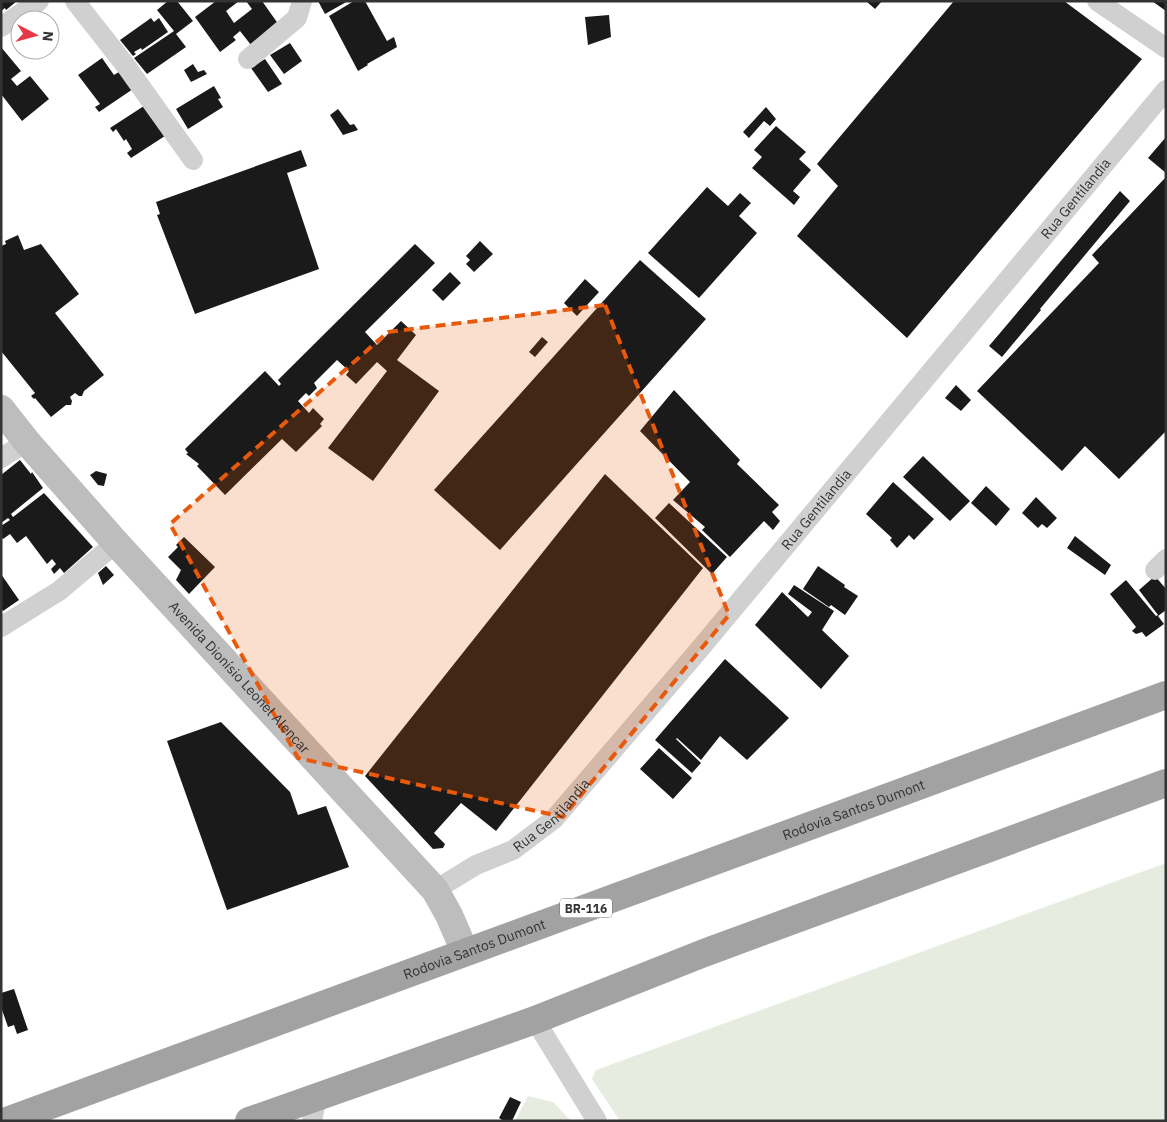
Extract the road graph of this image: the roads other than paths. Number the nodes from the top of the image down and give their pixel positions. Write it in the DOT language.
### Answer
graph roads {
  1 [pos="39,1"];
  2 [pos="76,1"];
  3 [pos="302,1"];
  4 [pos="1097,1"];
  5 [pos="1,27"];
  6 [pos="1166,48"];
  7 [pos="248,59"];
  8 [pos="1166,90"];
  9 [pos="193,160"];
  10 [pos="1,409"];
  11 [pos="27,442"];
  12 [pos="1,458"];
  13 [pos="116,543"];
  14 [pos="1,627"];
  15 [pos="1166,695"];
  16 [pos="1166,783"];
  17 [pos="435,890"];
  18 [pos="465,952"];
  19 [pos="535,1020"];
  20 [pos="314,1109"];
  21 [pos="7,1121"];
  22 [pos="249,1121"];
  23 [pos="597,1121"];
  1 -- 5 [label="street"];
  2 -- 9 [label="street"];
  3 -- 7 [label="street"];
  4 -- 6 [label="street"];
  8 -- 17 [label="street, Rua Gentilandia"];
  10 -- 11 [label="main road, Avenida Dionísio Leonel Alencar"];
  11 -- 12 [label="street"];
  11 -- 13 [label="main road, Avenida Dionísio Leonel Alencar"];
  13 -- 14 [label="street"];
  13 -- 17 [label="main road, Avenida Dionísio Leonel Alencar"];
  15 -- 18 [label="highway, Rodovia Santos Dumont / BR-116"];
  16 -- 19 [label="highway"];
  17 -- 18 [label="main road, Avenida Dionísio Leonel Alencar"];
  18 -- 21 [label="highway, Rodovia Santos Dumont / BR-116"];
  19 -- 20 [label="highway"];
  19 -- 23 [label="street"];
  20 -- 22 [label="highway"];
}
